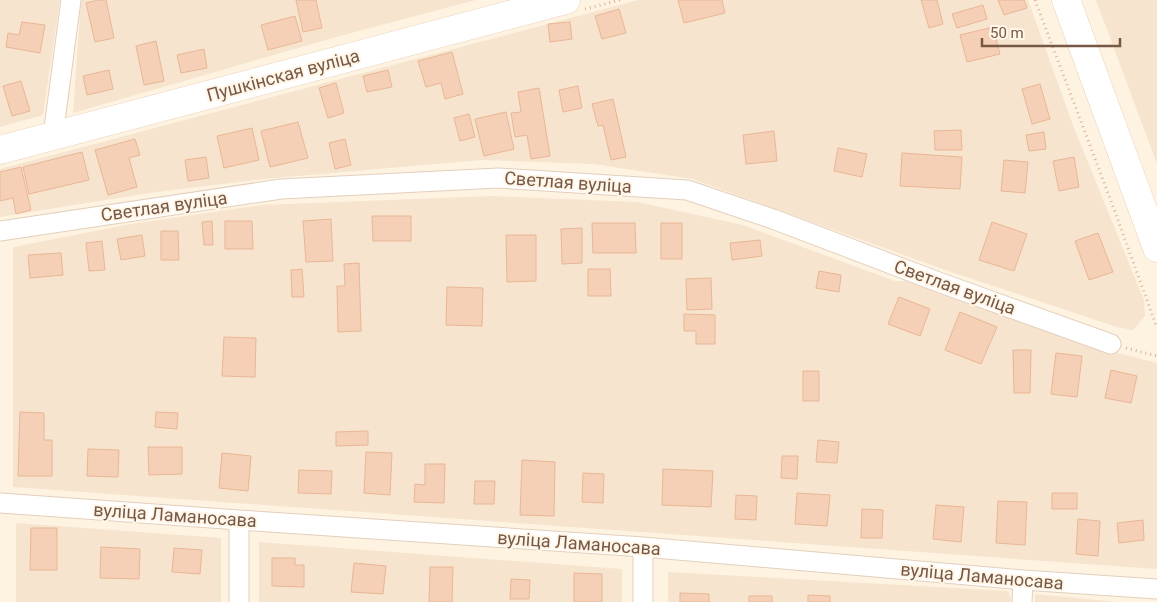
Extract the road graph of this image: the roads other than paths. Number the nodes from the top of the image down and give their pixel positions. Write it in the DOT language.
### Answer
graph roads {
  1 [pos="71,0"];
  2 [pos="566,0"];
  3 [pos="1066,0"];
  4 [pos="53,136"];
  5 [pos="0,150"];
  6 [pos="0,230"];
  7 [pos="1157,248"];
  8 [pos="1111,344"];
  9 [pos="0,503"];
  10 [pos="239,520"];
  11 [pos="643,547"];
  12 [pos="1023,580"];
  13 [pos="1157,589"];
  14 [pos="239,602"];
  15 [pos="643,602"];
  16 [pos="1022,602"];
  1 -- 4 [label="street"];
  2 -- 4 [label="main road, Пушкінская вуліца"];
  3 -- 7 [label="main road"];
  4 -- 5 [label="main road, Пушкінская вуліца"];
  6 -- 8 [label="street, Светлая вуліца"];
  9 -- 10 [label="street, вуліца Ламаносава"];
  10 -- 11 [label="street, вуліца Ламаносава"];
  10 -- 14 [label="street"];
  11 -- 12 [label="street, вуліца Ламаносава"];
  11 -- 15 [label="street"];
  12 -- 13 [label="street, вуліца Ламаносава"];
  12 -- 16 [label="street"];
}
